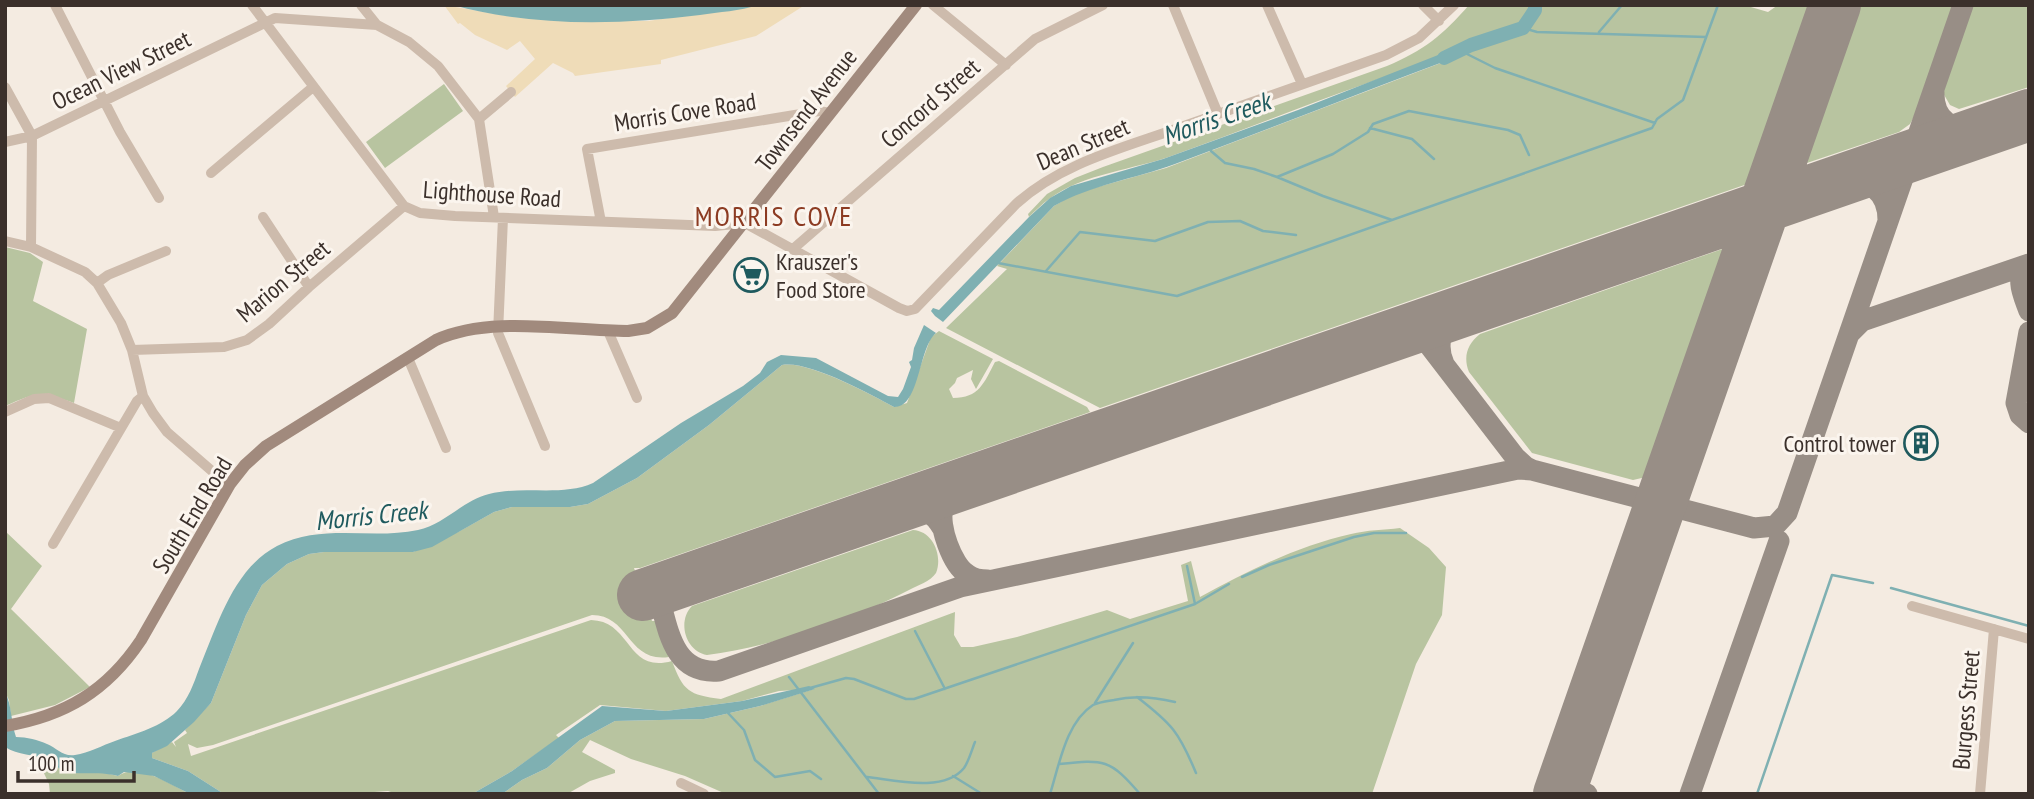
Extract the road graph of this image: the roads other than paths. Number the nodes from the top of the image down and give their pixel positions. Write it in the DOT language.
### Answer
graph roads {
  1 [pos="55,5"];
  2 [pos="252,5"];
  3 [pos="361,5"];
  4 [pos="916,5"];
  5 [pos="933,5"];
  6 [pos="1103,5"];
  7 [pos="1172,5"];
  8 [pos="1267,5"];
  9 [pos="1423,5"];
  10 [pos="1454,5"];
  11 [pos="1439,21"];
  12 [pos="266,23"];
  13 [pos="377,25"];
  14 [pos="1006,65"];
  15 [pos="1302,84"];
  16 [pos="5,87"];
  17 [pos="313,88"];
  18 [pos="511,92"];
  19 [pos="105,100"];
  20 [pos="830,113"];
  21 [pos="1218,114"];
  22 [pos="479,119"];
  23 [pos="32,136"];
  24 [pos="5,142"];
  25 [pos="211,173"];
  26 [pos="159,198"];
  27 [pos="404,206"];
  28 [pos="263,217"];
  29 [pos="499,218"];
  30 [pos="601,222"];
  31 [pos="745,223"];
  32 [pos="5,241"];
  33 [pos="31,247"];
  34 [pos="793,249"];
  35 [pos="166,251"];
  36 [pos="97,283"];
  37 [pos="309,287"];
  38 [pos="499,326"];
  39 [pos="608,331"];
  40 [pos="436,340"];
  41 [pos="132,350"];
  42 [pos="408,358"];
  43 [pos="143,396"];
  44 [pos="637,398"];
  45 [pos="5,412"];
  46 [pos="121,428"];
  47 [pos="545,446"];
  48 [pos="446,448"];
  49 [pos="230,484"];
  50 [pos="53,544"];
  51 [pos="1912,606"];
  52 [pos="1994,629"];
  53 [pos="2029,639"];
  54 [pos="10,726"];
  55 [pos="681,783"];
  56 [pos="704,794"];
  57 [pos="1980,794"];
  1 -- 19 [label="street"];
  2 -- 12 [label="street, Lighthouse Road"];
  3 -- 13 [label="street"];
  4 -- 20 [label="main road, Townsend Avenue"];
  5 -- 14 [label="street"];
  6 -- 14 [label="street, Concord Street"];
  7 -- 21 [label="street"];
  8 -- 15 [label="street"];
  9 -- 11 [label="street"];
  10 -- 11 [label="street, Dean Street"];
  11 -- 15 [label="street, Dean Street"];
  12 -- 13 [label="street, Ocean View Street"];
  12 -- 17 [label="street, Lighthouse Road"];
  12 -- 19 [label="street, Ocean View Street"];
  13 -- 22 [label="street"];
  14 -- 34 [label="street, Concord Street"];
  15 -- 21 [label="street, Dean Street"];
  16 -- 23 [label="street"];
  17 -- 25 [label="street"];
  17 -- 27 [label="street, Lighthouse Road"];
  18 -- 22 [label="street"];
  19 -- 23 [label="street, Ocean View Street"];
  19 -- 26 [label="street"];
  20 -- 30 [label="street, Morris Cove Road"];
  20 -- 31 [label="main road, Townsend Avenue"];
  21 -- 34 [label="street, Dean Street"];
  22 -- 29 [label="street"];
  23 -- 24 [label="street, Ocean View Street"];
  23 -- 33 [label="street"];
  27 -- 29 [label="street, Lighthouse Road"];
  27 -- 37 [label="street, Marion Street"];
  28 -- 37 [label="street"];
  29 -- 30 [label="street, Lighthouse Road"];
  29 -- 38 [label="street"];
  30 -- 31 [label="street, Lighthouse Road"];
  31 -- 34 [label="street"];
  31 -- 39 [label="main road, Townsend Avenue"];
  32 -- 33 [label="street"];
  33 -- 36 [label="street"];
  35 -- 36 [label="street"];
  36 -- 41 [label="street"];
  37 -- 41 [label="street, Marion Street"];
  38 -- 39 [label="main road, Townsend Avenue"];
  38 -- 40 [label="main road, Townsend Avenue"];
  38 -- 47 [label="street"];
  39 -- 44 [label="street"];
  40 -- 42 [label="main road, South End Road"];
  41 -- 43 [label="street"];
  42 -- 48 [label="street"];
  42 -- 49 [label="main road, South End Road"];
  43 -- 46 [label="street"];
  43 -- 49 [label="street"];
  45 -- 46 [label="street"];
  46 -- 50 [label="street"];
  49 -- 54 [label="main road, South End Road"];
  51 -- 52 [label="street"];
  52 -- 53 [label="street"];
  52 -- 57 [label="street, Burgess Street"];
  55 -- 56 [label="street"];
}
